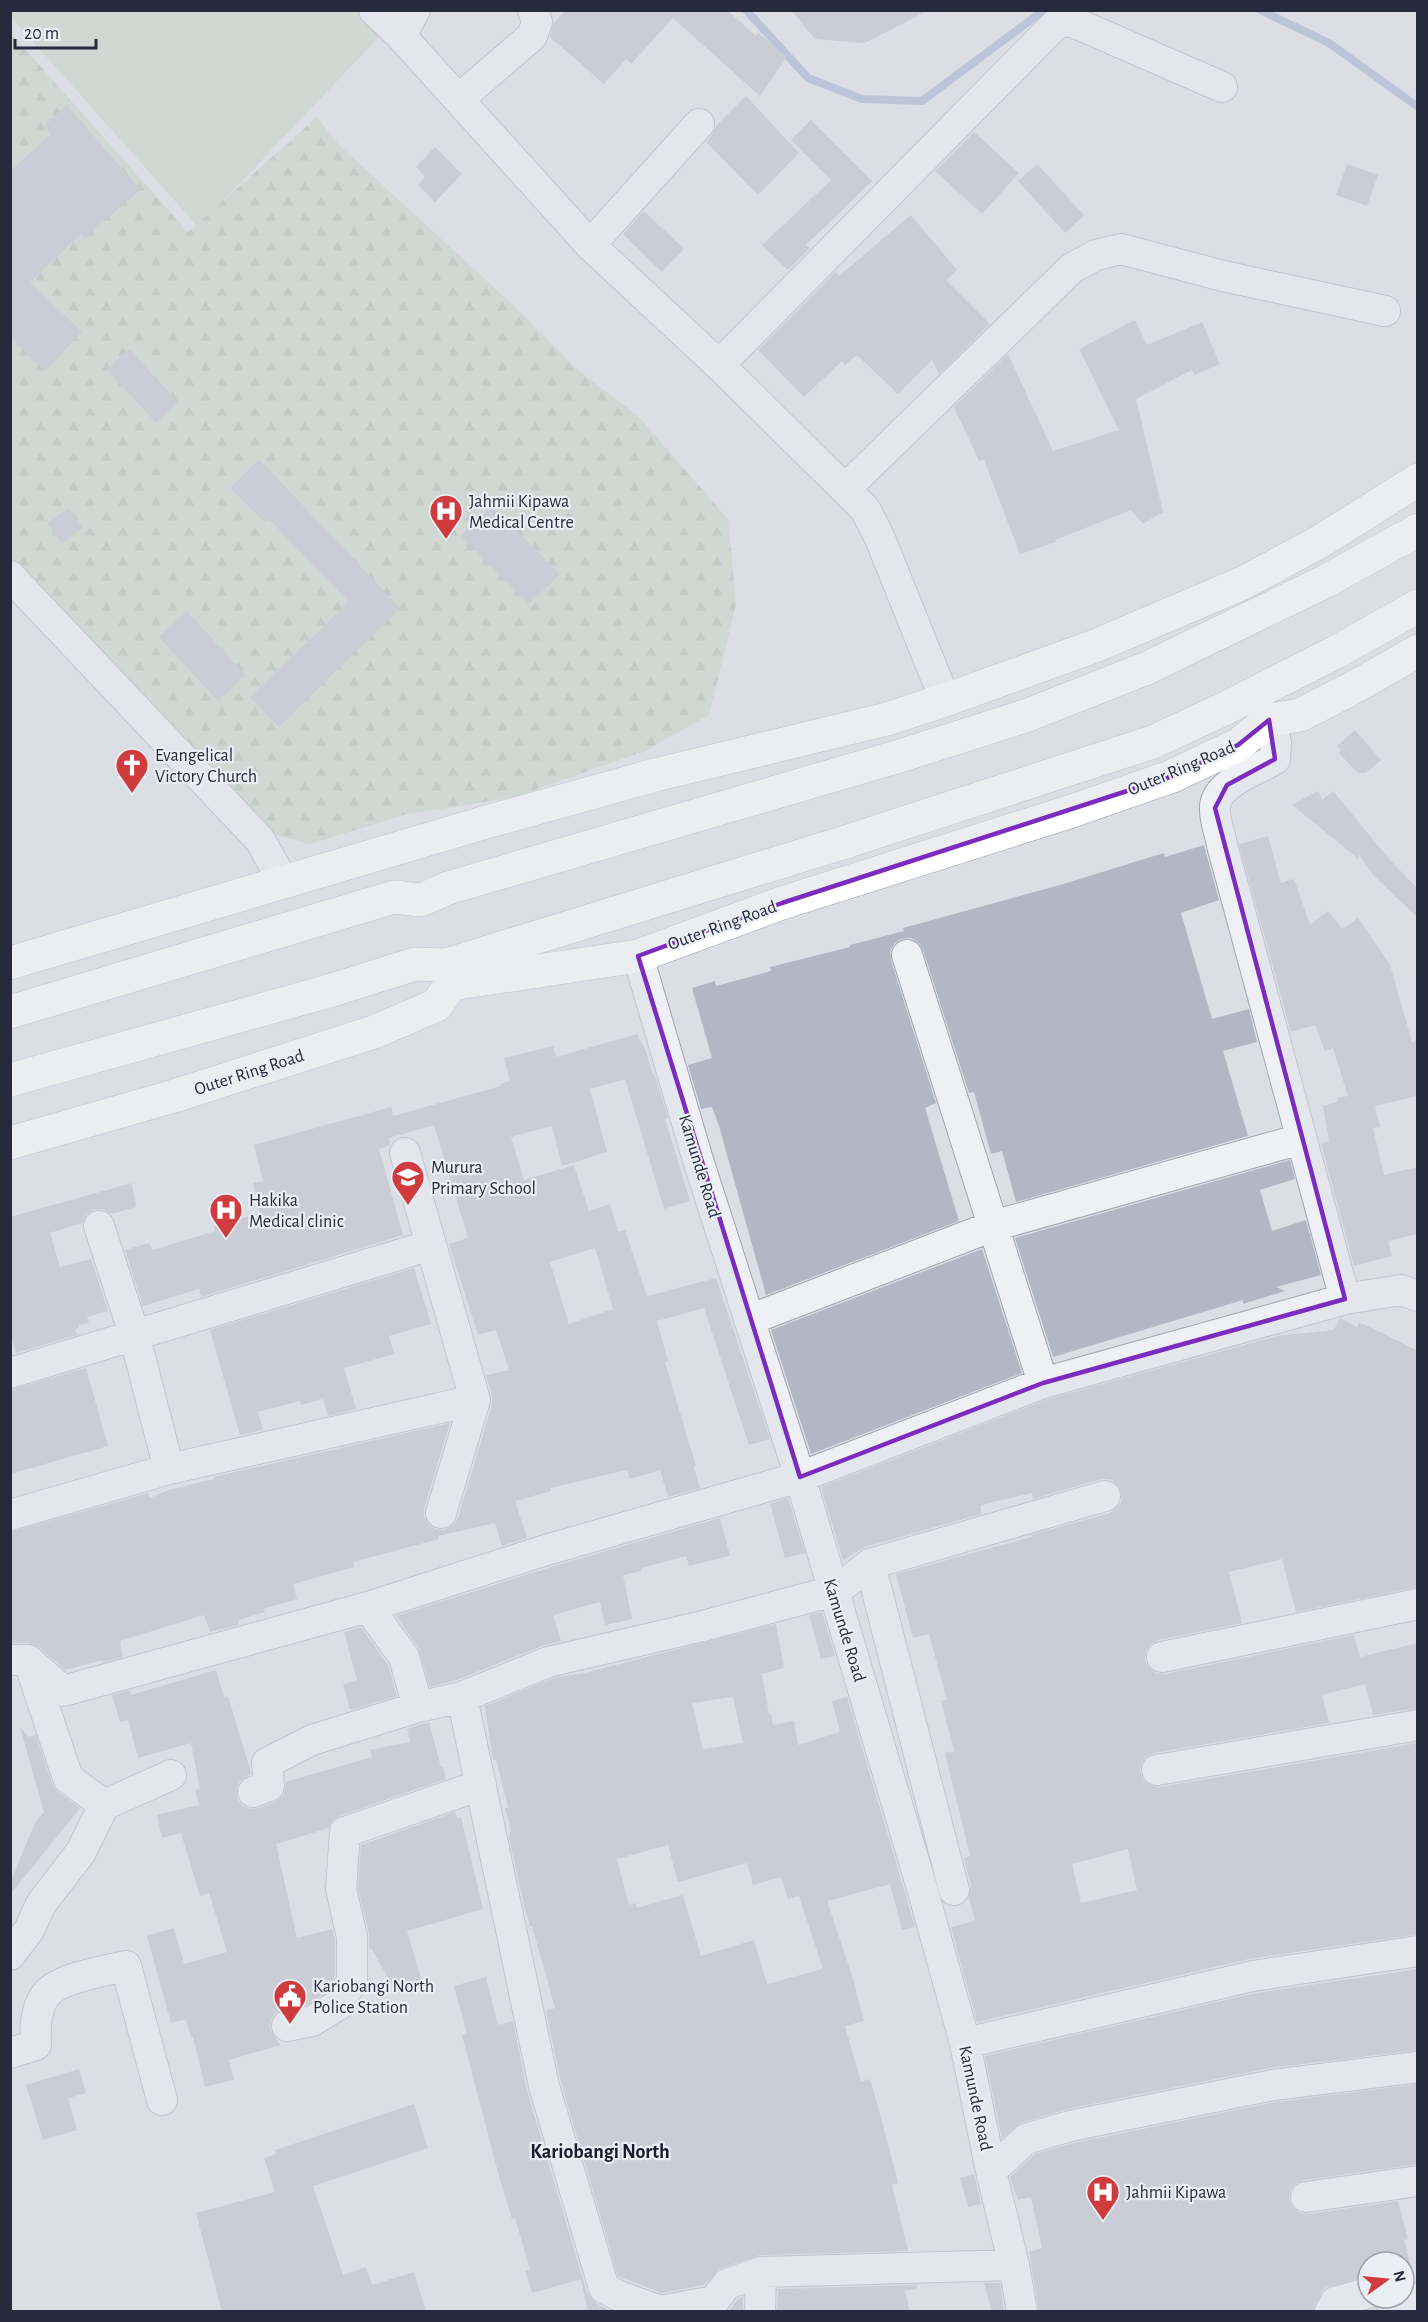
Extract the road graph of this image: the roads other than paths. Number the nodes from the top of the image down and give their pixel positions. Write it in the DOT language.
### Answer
graph roads {
  1 [pos="374,10"];
  2 [pos="416,10"];
  3 [pos="533,10"];
  4 [pos="401,36"];
  5 [pos="1222,87"];
  6 [pos="459,99"];
  7 [pos="699,124"];
  8 [pos="590,245"];
  9 [pos="1385,311"];
  10 [pos="719,365"];
  11 [pos="1418,480"];
  12 [pos="845,489"];
  13 [pos="1418,530"];
  14 [pos="10,576"];
  15 [pos="1418,606"];
  16 [pos="1418,651"];
  17 [pos="945,700"];
  18 [pos="1269,720"];
  19 [pos="1153,742"];
  20 [pos="1069,812"];
  21 [pos="284,883"];
  22 [pos="907,955"];
  23 [pos="638,956"];
  24 [pos="10,963"];
  25 [pos="437,980"];
  26 [pos="10,1012"];
  27 [pos="10,1080"];
  28 [pos="1301,1138"];
  29 [pos="10,1143"];
  30 [pos="405,1153"];
  31 [pos="99,1226"];
  32 [pos="993,1226"];
  33 [pos="430,1245"];
  34 [pos="1418,1296"];
  35 [pos="1345,1299"];
  36 [pos="749,1320"];
  37 [pos="134,1334"];
  38 [pos="10,1373"];
  39 [pos="1042,1383"];
  40 [pos="475,1400"];
  41 [pos="169,1469"];
  42 [pos="800,1478"];
  43 [pos="1105,1497"];
  44 [pos="441,1513"];
  45 [pos="10,1515"];
  46 [pos="870,1564"];
  47 [pos="1418,1604"];
  48 [pos="368,1607"];
  49 [pos="1162,1657"];
  50 [pos="19,1660"];
  51 [pos="462,1697"];
  52 [pos="418,1707"];
  53 [pos="1418,1725"];
  54 [pos="1157,1770"];
  55 [pos="171,1775"];
  56 [pos="481,1785"];
  57 [pos="253,1792"];
  58 [pos="104,1805"];
  59 [pos="954,1890"];
  60 [pos="1418,1951"];
  61 [pos="10,1955"];
  62 [pos="287,2026"];
  63 [pos="965,2043"];
  64 [pos="10,2054"];
  65 [pos="1418,2067"];
  66 [pos="162,2100"];
  67 [pos="991,2171"];
  68 [pos="1418,2181"];
  69 [pos="1306,2197"];
  70 [pos="1014,2265"];
  71 [pos="761,2272"];
  72 [pos="1356,2296"];
  73 [pos="760,2312"];
  74 [pos="1022,2312"];
  75 [pos="1330,2312"];
  1 -- 4 [label="street"];
  2 -- 4 [label="street"];
  3 -- 6 [label="street"];
  4 -- 6 [label="street"];
  5 -- 10 [label="street"];
  6 -- 8 [label="street"];
  7 -- 8 [label="street"];
  8 -- 10 [label="street"];
  9 -- 12 [label="street"];
  10 -- 12 [label="street"];
  11 -- 17 [label="main road"];
  12 -- 17 [label="street"];
  13 -- 26 [label="main road"];
  14 -- 21 [label="street"];
  15 -- 19 [label="main road, Outer Ring Road"];
  16 -- 18 [label="main road, Outer Ring Road"];
  17 -- 21 [label="main road"];
  18 -- 20 [label="main road, Outer Ring Road"];
  18 -- 28 [label="street"];
  19 -- 20 [label="main road"];
  19 -- 25 [label="main road, Outer Ring Road"];
  20 -- 23 [label="main road, Outer Ring Road"];
  21 -- 24 [label="main road"];
  22 -- 32 [label="street"];
  23 -- 25 [label="main road, Outer Ring Road"];
  23 -- 36 [label="street, Kamunde Road"];
  25 -- 27 [label="main road, Outer Ring Road"];
  25 -- 29 [label="main road, Outer Ring Road"];
  28 -- 32 [label="street"];
  28 -- 35 [label="street"];
  30 -- 33 [label="street"];
  31 -- 37 [label="street"];
  32 -- 36 [label="street"];
  32 -- 39 [label="street"];
  33 -- 37 [label="street"];
  33 -- 40 [label="street"];
  34 -- 35 [label="street"];
  35 -- 39 [label="street"];
  36 -- 42 [label="street, Kamunde Road"];
  37 -- 38 [label="street"];
  37 -- 41 [label="street"];
  39 -- 42 [label="street"];
  40 -- 41 [label="street"];
  40 -- 44 [label="street"];
  41 -- 45 [label="street"];
  42 -- 48 [label="street"];
  42 -- 63 [label="street, Kamunde Road"];
  43 -- 46 [label="street"];
  46 -- 51 [label="street"];
  46 -- 59 [label="street"];
  47 -- 49 [label="street"];
  48 -- 50 [label="street"];
  48 -- 52 [label="street"];
  50 -- 58 [label="street"];
  51 -- 52 [label="street"];
  51 -- 56 [label="street"];
  52 -- 57 [label="street"];
  53 -- 54 [label="street"];
  55 -- 58 [label="street"];
  56 -- 62 [label="street"];
  56 -- 71 [label="street"];
  58 -- 61 [label="street"];
  60 -- 63 [label="street"];
  63 -- 67 [label="street, Kamunde Road"];
  64 -- 66 [label="street"];
  65 -- 67 [label="street"];
  67 -- 70 [label="street, Kamunde Road"];
  68 -- 69 [label="street"];
  70 -- 71 [label="street"];
  70 -- 74 [label="street, Kamunde Road"];
  71 -- 73 [label="street"];
  72 -- 75 [label="street"];
}
